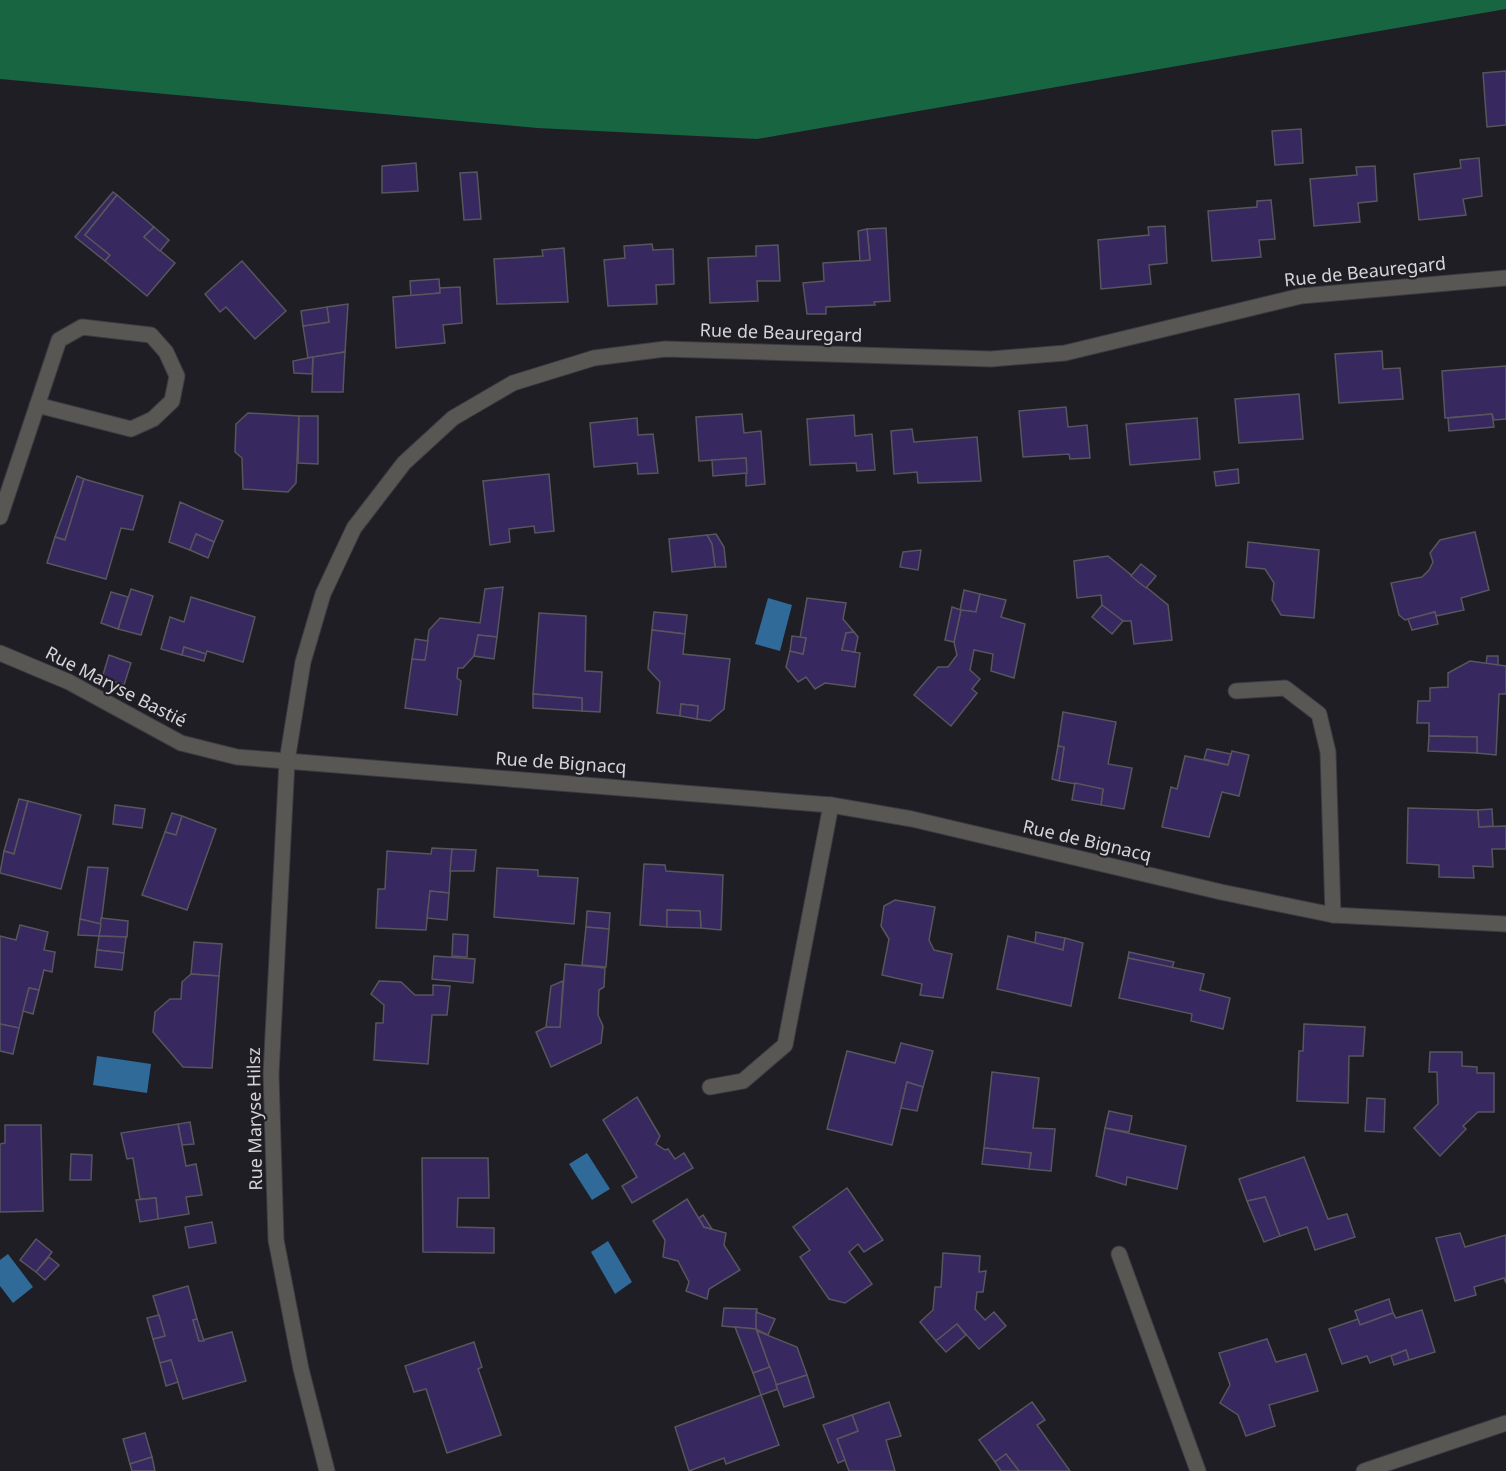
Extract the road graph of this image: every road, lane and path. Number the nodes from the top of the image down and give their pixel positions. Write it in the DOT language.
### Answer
graph roads {
  1 [pos="1506,278"];
  2 [pos="37,405"];
  3 [pos="0,517"];
  4 [pos="0,653"];
  5 [pos="1236,691"];
  6 [pos="287,761"];
  7 [pos="831,805"];
  8 [pos="1333,915"];
  9 [pos="1506,924"];
  10 [pos="710,1087"];
  11 [pos="1119,1254"];
  12 [pos="1506,1423"];
  13 [pos="327,1471"];
  14 [pos="1198,1471"];
  15 [pos="1364,1471"];
  1 -- 6 [label="street, Rue de Beauregard"];
  2 -- 2 [label="street"];
  2 -- 3 [label="street"];
  4 -- 6 [label="street, Rue Maryse Bastié"];
  5 -- 8 [label="street"];
  6 -- 7 [label="street, Rue de Bignacq"];
  6 -- 13 [label="street, Rue Maryse Hilsz"];
  7 -- 8 [label="street, Rue de Bignacq"];
  7 -- 10 [label="street"];
  8 -- 9 [label="street, Rue de Bignacq"];
  11 -- 14 [label="street"];
  12 -- 15 [label="street"];
}
